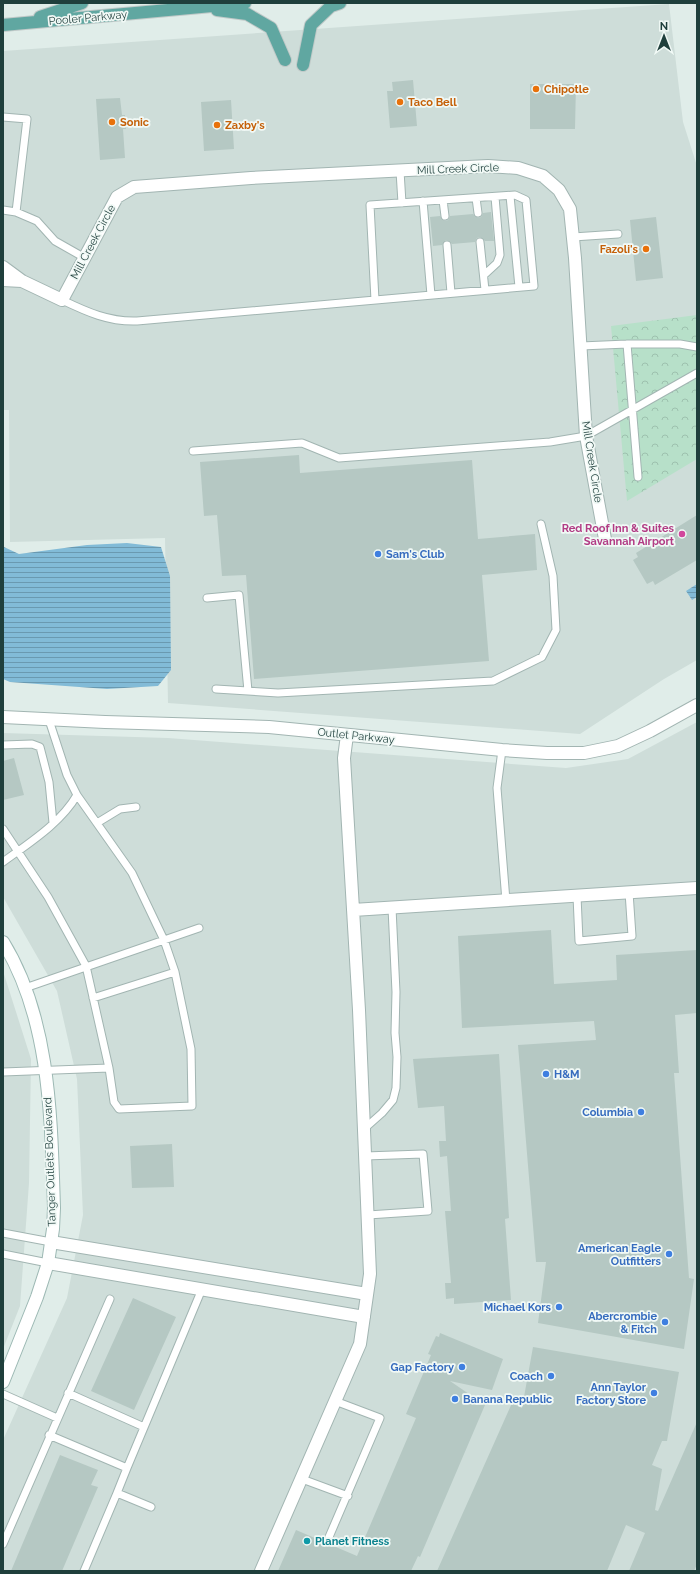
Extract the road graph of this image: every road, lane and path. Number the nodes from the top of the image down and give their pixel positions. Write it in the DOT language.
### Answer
graph roads {
  1 [pos="82,3"];
  2 [pos="245,3"];
  3 [pos="340,3"];
  4 [pos="196,8"];
  5 [pos="22,24"];
  6 [pos="3,25"];
  7 [pos="285,60"];
  8 [pos="303,65"];
  9 [pos="3,117"];
  10 [pos="400,171"];
  11 [pos="510,196"];
  12 [pos="495,197"];
  13 [pos="476,198"];
  14 [pos="443,200"];
  15 [pos="423,201"];
  16 [pos="402,203"];
  17 [pos="3,210"];
  18 [pos="16,212"];
  19 [pos="478,213"];
  20 [pos="445,216"];
  21 [pos="618,234"];
  22 [pos="573,237"];
  23 [pos="480,242"];
  24 [pos="447,245"];
  25 [pos="84,258"];
  26 [pos="3,267"];
  27 [pos="484,275"];
  28 [pos="3,280"];
  29 [pos="22,281"];
  30 [pos="519,288"];
  31 [pos="485,290"];
  32 [pos="451,293"];
  33 [pos="431,295"];
  34 [pos="62,300"];
  35 [pos="375,300"];
  36 [pos="627,344"];
  37 [pos="581,346"];
  38 [pos="697,348"];
  39 [pos="697,373"];
  40 [pos="634,411"];
  41 [pos="586,436"];
  42 [pos="193,451"];
  43 [pos="638,477"];
  44 [pos="540,524"];
  45 [pos="605,539"];
  46 [pos="207,598"];
  47 [pos="216,689"];
  48 [pos="248,691"];
  49 [pos="697,705"];
  50 [pos="3,717"];
  51 [pos="49,720"];
  52 [pos="347,735"];
  53 [pos="3,745"];
  54 [pos="502,750"];
  55 [pos="77,795"];
  56 [pos="136,806"];
  57 [pos="53,822"];
  58 [pos="97,823"];
  59 [pos="3,829"];
  60 [pos="16,852"];
  61 [pos="3,862"];
  62 [pos="697,888"];
  63 [pos="629,892"];
  64 [pos="577,896"];
  65 [pos="506,900"];
  66 [pos="392,908"];
  67 [pos="353,910"];
  68 [pos="199,928"];
  69 [pos="164,940"];
  70 [pos="3,942"];
  71 [pos="86,966"];
  72 [pos="175,972"];
  73 [pos="25,988"];
  74 [pos="93,998"];
  75 [pos="109,1068"];
  76 [pos="45,1070"];
  77 [pos="3,1072"];
  78 [pos="364,1129"];
  79 [pos="365,1156"];
  80 [pos="368,1214"];
  81 [pos="3,1233"];
  82 [pos="51,1242"];
  83 [pos="3,1254"];
  84 [pos="48,1263"];
  85 [pos="202,1289"];
  86 [pos="367,1294"];
  87 [pos="110,1299"];
  88 [pos="364,1317"];
  89 [pos="3,1382"];
  90 [pos="68,1393"];
  91 [pos="3,1394"];
  92 [pos="336,1401"];
  93 [pos="57,1418"];
  94 [pos="144,1427"];
  95 [pos="49,1435"];
  96 [pos="127,1468"];
  97 [pos="302,1479"];
  98 [pos="117,1493"];
  99 [pos="348,1496"];
  100 [pos="150,1507"];
  101 [pos="329,1537"];
  102 [pos="3,1544"];
  103 [pos="84,1571"];
  104 [pos="261,1571"];
  1 -- 5 [label="main road"];
  2 -- 4 [label="main road, Pooler Parkway"];
  3 -- 8 [label="main road"];
  4 -- 5 [label="main road, Pooler Parkway"];
  4 -- 7 [label="main road"];
  5 -- 6 [label="main road, Pooler Parkway"];
  9 -- 18 [label="lane"];
  10 -- 16 [label="lane"];
  10 -- 22 [label="street, Mill Creek Circle"];
  10 -- 25 [label="street, Mill Creek Circle"];
  11 -- 12 [label="lane"];
  11 -- 30 [label="lane"];
  11 -- 30 [label="lane"];
  12 -- 13 [label="lane"];
  12 -- 27 [label="lane"];
  13 -- 14 [label="lane"];
  13 -- 19 [label="lane"];
  14 -- 15 [label="lane"];
  14 -- 20 [label="lane"];
  15 -- 16 [label="lane"];
  15 -- 33 [label="lane"];
  16 -- 35 [label="lane"];
  17 -- 18 [label="lane"];
  18 -- 25 [label="lane"];
  21 -- 22 [label="lane"];
  22 -- 37 [label="street, Mill Creek Circle"];
  23 -- 27 [label="lane"];
  24 -- 32 [label="lane"];
  25 -- 34 [label="street, Mill Creek Circle"];
  26 -- 29 [label="street"];
  27 -- 31 [label="lane"];
  28 -- 29 [label="street"];
  29 -- 34 [label="street"];
  30 -- 31 [label="lane"];
  31 -- 32 [label="lane"];
  32 -- 33 [label="lane"];
  33 -- 35 [label="lane"];
  34 -- 35 [label="lane"];
  36 -- 37 [label="lane"];
  36 -- 38 [label="lane"];
  36 -- 40 [label="lane"];
  37 -- 41 [label="street, Mill Creek Circle"];
  39 -- 40 [label="lane"];
  40 -- 41 [label="lane"];
  40 -- 43 [label="lane"];
  41 -- 42 [label="lane"];
  41 -- 45 [label="street, Mill Creek Circle"];
  44 -- 48 [label="lane"];
  46 -- 48 [label="lane"];
  47 -- 48 [label="lane"];
  49 -- 54 [label="street, Outlet Parkway"];
  50 -- 51 [label="street, Outlet Parkway"];
  51 -- 52 [label="street, Outlet Parkway"];
  51 -- 55 [label="lane"];
  52 -- 54 [label="street, Outlet Parkway"];
  52 -- 67 [label="street"];
  53 -- 57 [label="lane"];
  54 -- 65 [label="lane"];
  55 -- 57 [label="lane"];
  55 -- 58 [label="lane"];
  56 -- 58 [label="lane"];
  57 -- 60 [label="lane"];
  58 -- 69 [label="lane"];
  59 -- 60 [label="lane"];
  60 -- 61 [label="lane"];
  60 -- 71 [label="lane"];
  62 -- 63 [label="street"];
  63 -- 64 [label="street"];
  63 -- 64 [label="lane"];
  64 -- 65 [label="street"];
  65 -- 66 [label="street"];
  66 -- 67 [label="street"];
  66 -- 78 [label="lane"];
  67 -- 78 [label="street"];
  68 -- 69 [label="lane"];
  69 -- 71 [label="lane"];
  69 -- 72 [label="lane"];
  70 -- 73 [label="street, Tanger Outlets Boulevard"];
  71 -- 73 [label="lane"];
  71 -- 74 [label="lane"];
  72 -- 74 [label="lane"];
  72 -- 75 [label="lane"];
  73 -- 76 [label="street, Tanger Outlets Boulevard"];
  74 -- 75 [label="lane"];
  75 -- 76 [label="lane"];
  76 -- 77 [label="lane"];
  76 -- 82 [label="street, Tanger Outlets Boulevard"];
  78 -- 79 [label="street"];
  79 -- 80 [label="street"];
  79 -- 80 [label="lane"];
  80 -- 86 [label="street"];
  81 -- 82 [label="lane"];
  82 -- 84 [label="street, Tanger Outlets Boulevard"];
  82 -- 86 [label="street"];
  83 -- 84 [label="lane"];
  84 -- 85 [label="street"];
  84 -- 89 [label="street, Tanger Outlets Boulevard"];
  85 -- 88 [label="street"];
  85 -- 94 [label="lane"];
  86 -- 88 [label="street"];
  87 -- 90 [label="lane"];
  88 -- 92 [label="street"];
  90 -- 93 [label="lane"];
  90 -- 94 [label="lane"];
  91 -- 93 [label="lane"];
  92 -- 97 [label="street"];
  92 -- 99 [label="lane"];
  93 -- 95 [label="lane"];
  94 -- 96 [label="lane"];
  95 -- 96 [label="lane"];
  95 -- 102 [label="lane"];
  96 -- 98 [label="lane"];
  97 -- 99 [label="lane"];
  97 -- 104 [label="street"];
  98 -- 100 [label="lane"];
  98 -- 103 [label="lane"];
  99 -- 101 [label="lane"];
}
